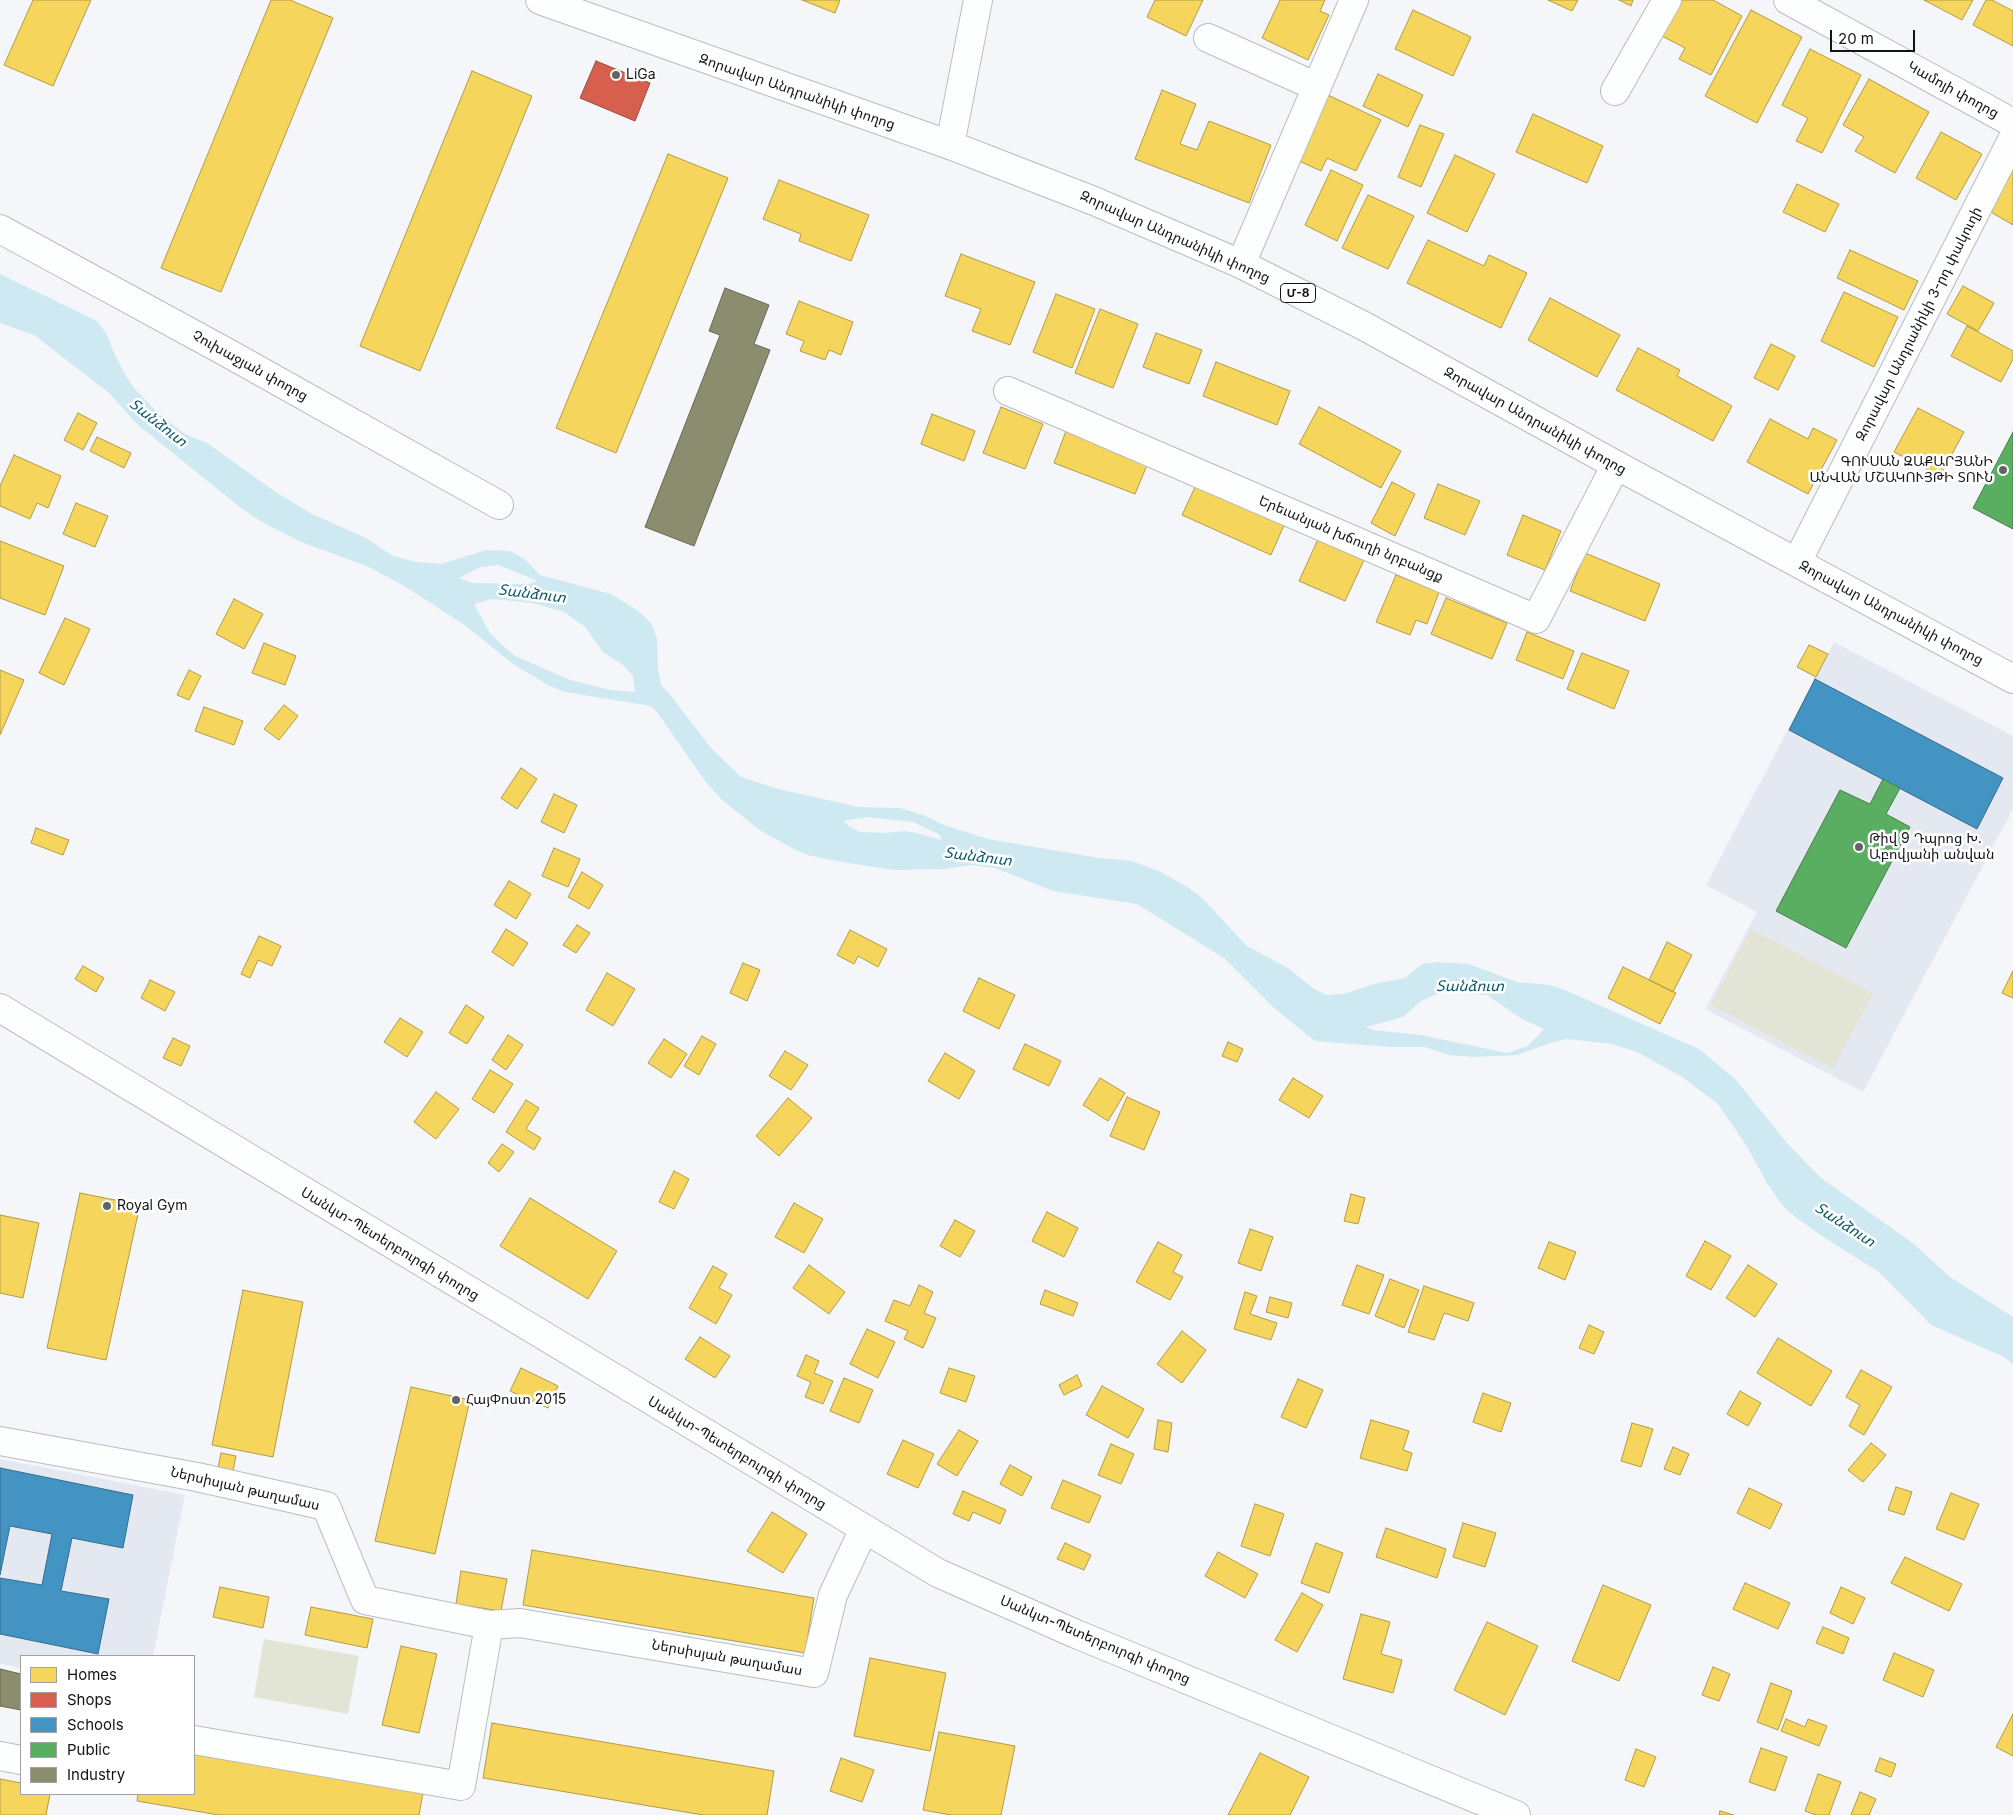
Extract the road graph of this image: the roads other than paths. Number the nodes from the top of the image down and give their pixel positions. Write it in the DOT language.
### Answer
graph roads {
  1 [pos="540,0"];
  2 [pos="978,0"];
  3 [pos="1354,0"];
  4 [pos="1667,0"];
  5 [pos="1788,0"];
  6 [pos="1208,38"];
  7 [pos="1317,87"];
  8 [pos="1615,91"];
  9 [pos="2013,123"];
  10 [pos="2013,138"];
  11 [pos="950,145"];
  12 [pos="0,229"];
  13 [pos="1241,264"];
  14 [pos="1008,391"];
  15 [pos="1616,465"];
  16 [pos="499,505"];
  17 [pos="1797,562"];
  18 [pos="2013,679"];
  19 [pos="0,1008"];
  20 [pos="0,1441"];
  21 [pos="864,1529"];
  22 [pos="489,1625"];
  23 [pos="195,1740"];
  24 [pos="0,1756"];
  25 [pos="20,1760"];
  26 [pos="1516,1815"];
  1 -- 11 [label="main road, Զորավար Անդրանիկի փողոց / Մ-8"];
  2 -- 11 [label="main road"];
  3 -- 7 [label="main road"];
  4 -- 8 [label="main road"];
  5 -- 9 [label="main road, Կամոյի փողոց"];
  6 -- 7 [label="main road"];
  7 -- 13 [label="main road"];
  10 -- 17 [label="main road, Զորավար Անդրանիկի 3-րդ փակուղի"];
  11 -- 13 [label="main road, Զորավար Անդրանիկի փողոց / Մ-8"];
  12 -- 16 [label="main road, Չուխաջյան փողոց"];
  13 -- 15 [label="main road, Զորավար Անդրանիկի փողոց / Մ-8"];
  14 -- 15 [label="main road, Երեւանյան խճուղի նրբանցք"];
  15 -- 17 [label="main road, Զորավար Անդրանիկի փողոց / Մ-8"];
  17 -- 18 [label="main road, Զորավար Անդրանիկի փողոց / Մ-8"];
  19 -- 21 [label="main road, Սանկտ-Պետերբուրգի փողոց"];
  20 -- 22 [label="main road, Ներսիսյան թաղամաս"];
  21 -- 22 [label="main road, Ներսիսյան թաղամաս"];
  21 -- 26 [label="main road, Սանկտ-Պետերբուրգի փողոց"];
  22 -- 23 [label="main road"];
  24 -- 25 [label="main road"];
}
